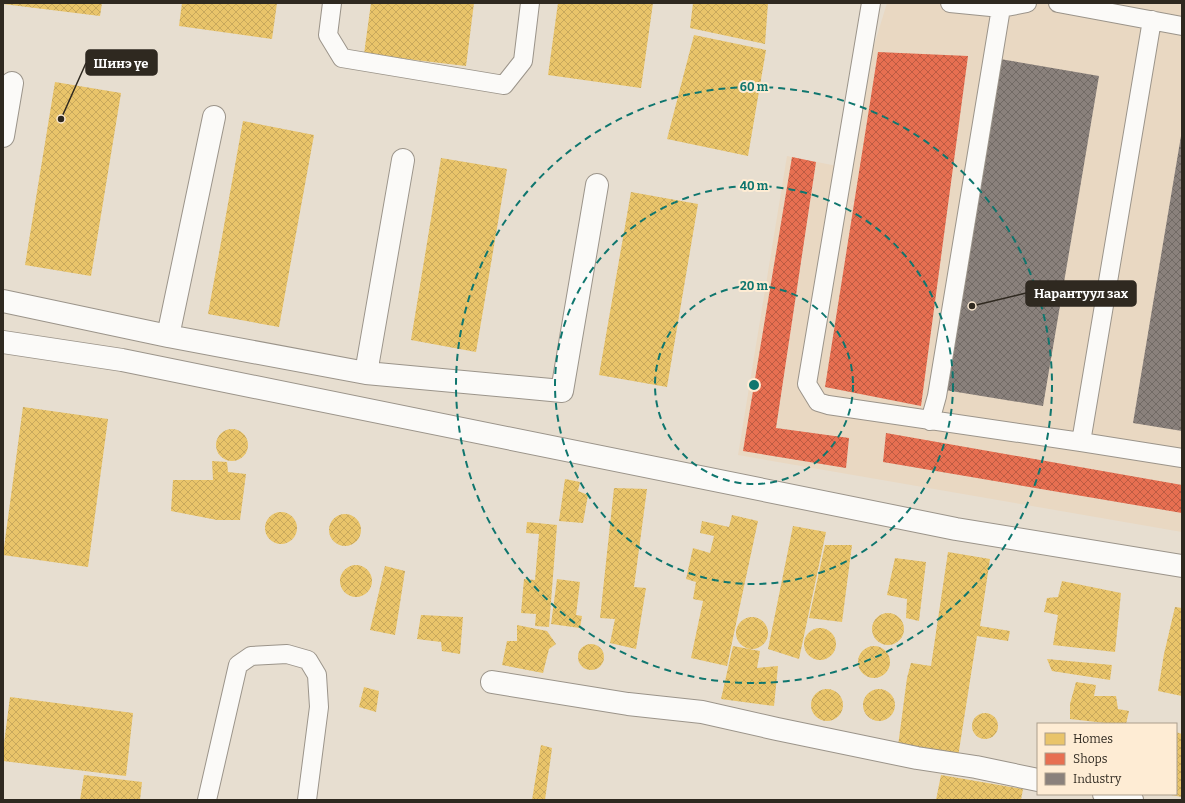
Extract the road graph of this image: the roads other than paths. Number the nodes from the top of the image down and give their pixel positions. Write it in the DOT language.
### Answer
graph roads {
  1 [pos="332,3"];
  2 [pos="530,3"];
  3 [pos="871,3"];
  4 [pos="950,3"];
  5 [pos="1027,3"];
  6 [pos="1058,3"];
  7 [pos="1001,8"];
  8 [pos="1152,20"];
  9 [pos="1182,26"];
  10 [pos="12,83"];
  11 [pos="214,117"];
  12 [pos="3,136"];
  13 [pos="403,160"];
  14 [pos="597,185"];
  15 [pos="3,301"];
  16 [pos="168,336"];
  17 [pos="3,342"];
  18 [pos="366,374"];
  19 [pos="930,421"];
  20 [pos="1081,442"];
  21 [pos="1182,458"];
  22 [pos="1182,566"];
  23 [pos="492,682"];
  24 [pos="1037,780"];
  25 [pos="1109,795"];
  26 [pos="207,800"];
  27 [pos="307,800"];
  28 [pos="1132,800"];
  1 -- 2 [label="lane"];
  3 -- 19 [label="lane"];
  4 -- 7 [label="lane"];
  5 -- 7 [label="lane"];
  6 -- 8 [label="lane"];
  7 -- 19 [label="lane"];
  8 -- 9 [label="lane"];
  8 -- 20 [label="lane"];
  10 -- 12 [label="street"];
  11 -- 16 [label="street"];
  13 -- 18 [label="street"];
  14 -- 18 [label="street"];
  15 -- 16 [label="street"];
  16 -- 18 [label="street"];
  17 -- 22 [label="street"];
  19 -- 20 [label="lane"];
  20 -- 21 [label="lane"];
  23 -- 24 [label="street"];
  25 -- 28 [label="street"];
  26 -- 27 [label="lane"];
}
